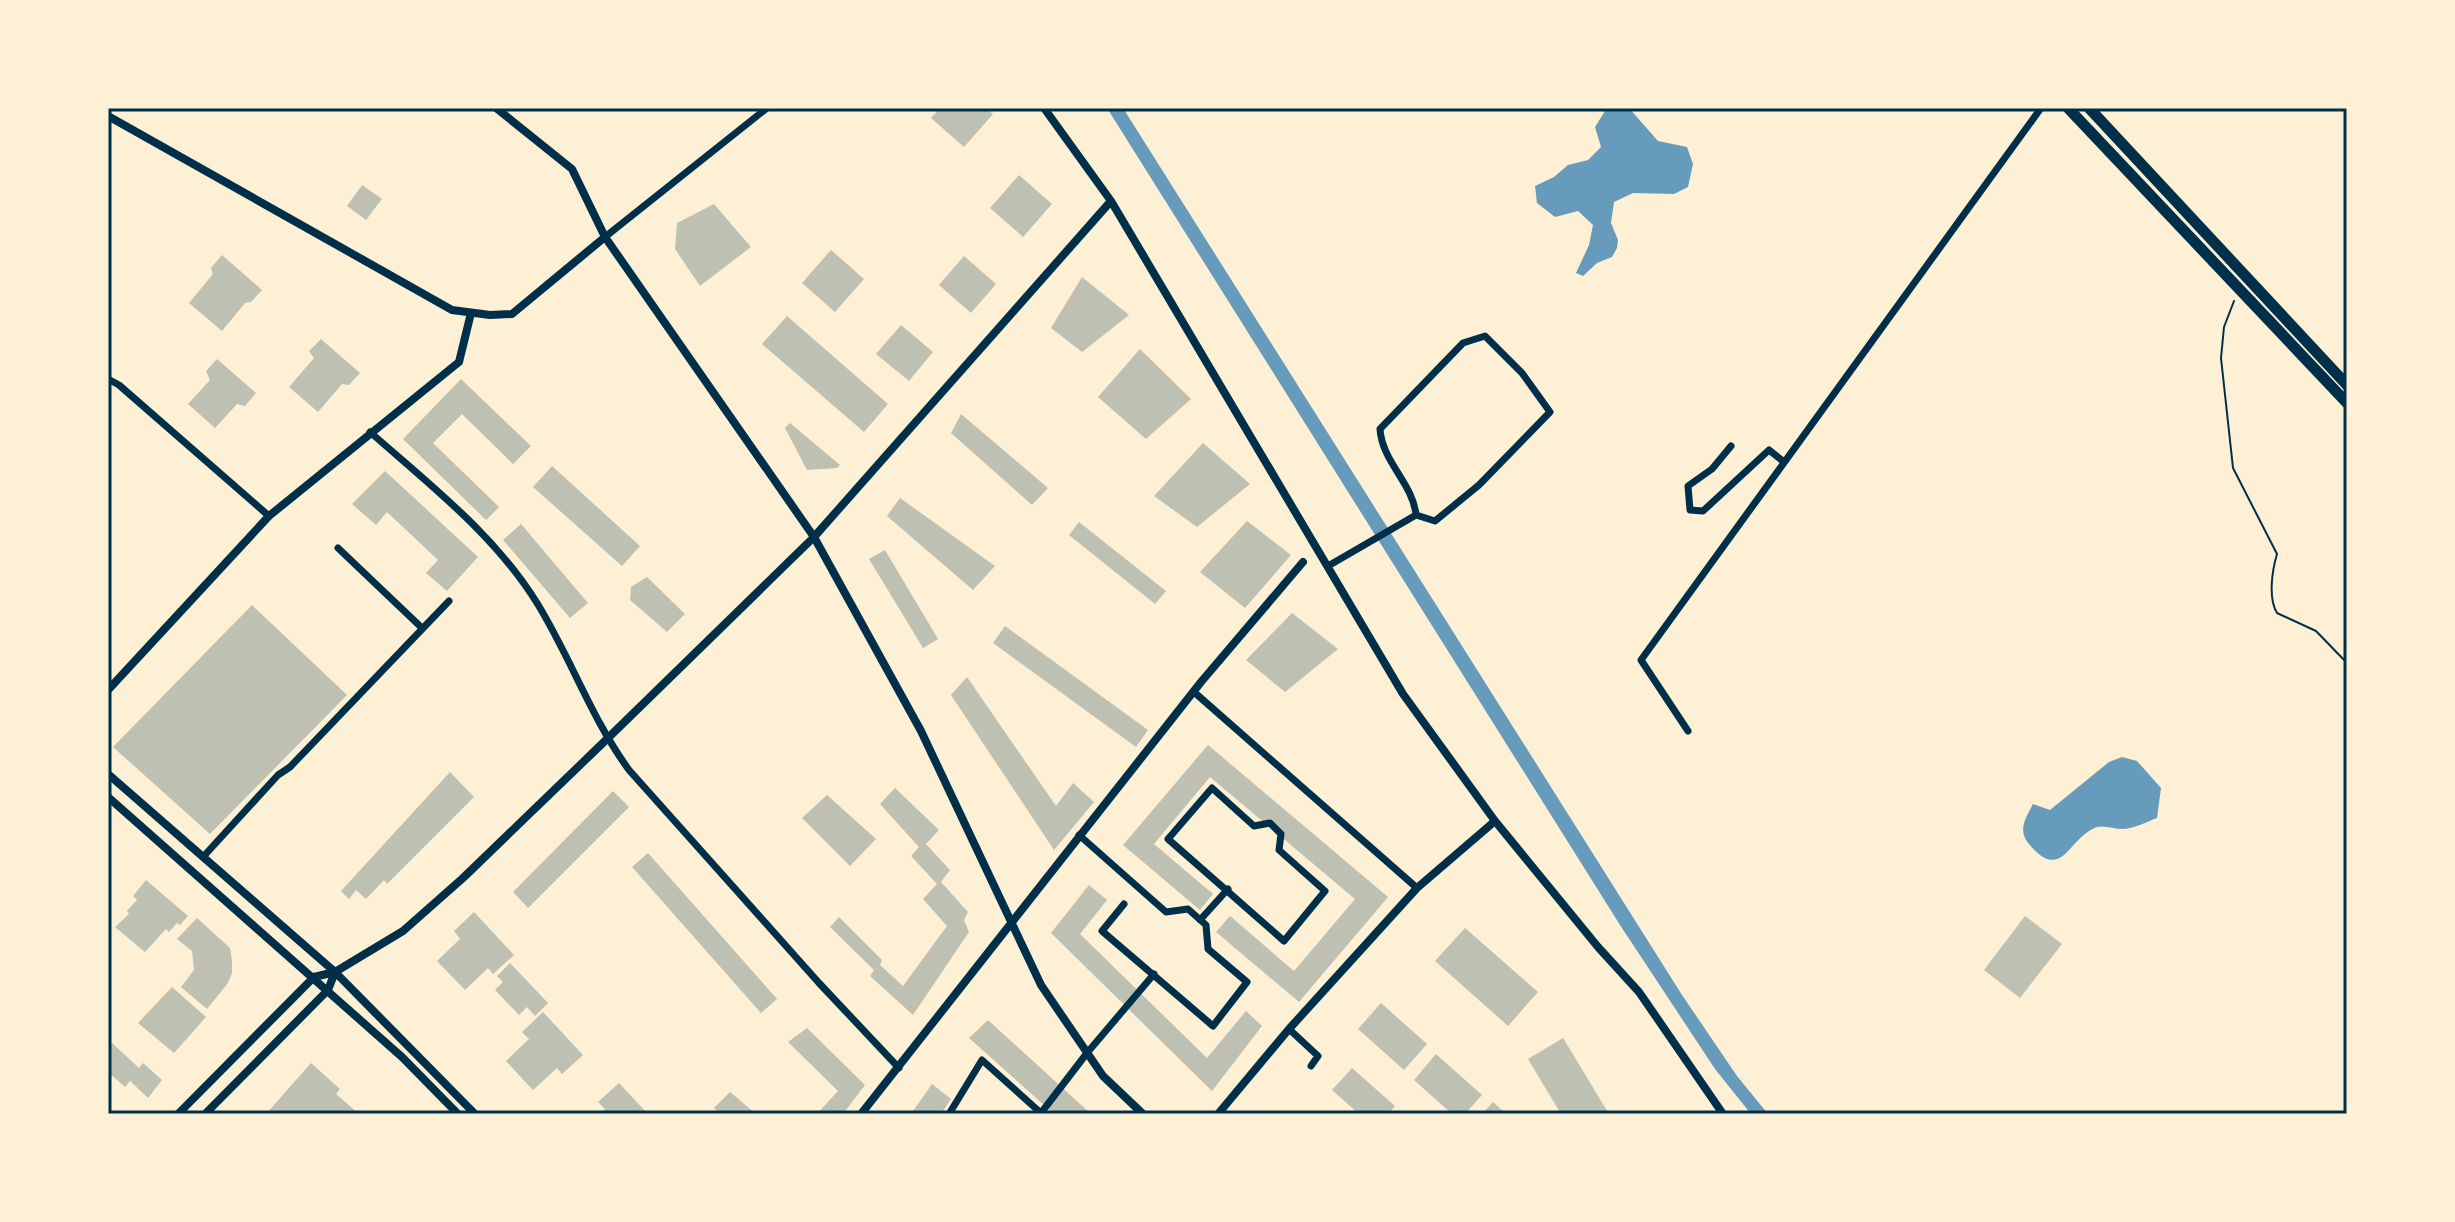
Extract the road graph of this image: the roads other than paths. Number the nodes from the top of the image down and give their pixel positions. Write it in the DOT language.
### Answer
graph roads {
  1 [pos="496,108"];
  2 [pos="767,108"];
  3 [pos="1044,108"];
  4 [pos="2041,108"];
  5 [pos="2068,108"];
  6 [pos="2089,108"];
  7 [pos="108,116"];
  8 [pos="1111,201"];
  9 [pos="605,237"];
  10 [pos="471,313"];
  11 [pos="108,379"];
  12 [pos="2347,385"];
  13 [pos="2347,403"];
  14 [pos="370,432"];
  15 [pos="1731,446"];
  16 [pos="1784,462"];
  17 [pos="1416,515"];
  18 [pos="269,516"];
  19 [pos="814,537"];
  20 [pos="338,548"];
  21 [pos="1303,562"];
  22 [pos="1328,566"];
  23 [pos="449,601"];
  24 [pos="422,628"];
  25 [pos="108,690"];
  26 [pos="1194,692"];
  27 [pos="1688,731"];
  28 [pos="607,739"];
  29 [pos="108,774"];
  30 [pos="108,797"];
  31 [pos="1495,821"];
  32 [pos="1079,835"];
  33 [pos="203,857"];
  34 [pos="1417,888"];
  35 [pos="1228,889"];
  36 [pos="1124,904"];
  37 [pos="1200,920"];
  38 [pos="1011,921"];
  39 [pos="335,972"];
  40 [pos="1154,974"];
  41 [pos="314,977"];
  42 [pos="328,990"];
  43 [pos="1289,1029"];
  44 [pos="1087,1053"];
  45 [pos="1311,1066"];
  46 [pos="899,1068"];
  47 [pos="865,1113"];
  48 [pos="1042,1113"];
  49 [pos="178,1114"];
  50 [pos="205,1114"];
  51 [pos="458,1114"];
  52 [pos="475,1114"];
  53 [pos="949,1114"];
  54 [pos="1143,1114"];
  55 [pos="1218,1114"];
  56 [pos="1723,1114"];
  1 -- 9 [label="street"];
  2 -- 9 [label="street"];
  3 -- 8 [label="street"];
  4 -- 16 [label="street"];
  5 -- 13 [label="main road"];
  6 -- 12 [label="main road"];
  7 -- 10 [label="street"];
  8 -- 19 [label="street"];
  8 -- 22 [label="street"];
  9 -- 10 [label="street"];
  9 -- 19 [label="street"];
  10 -- 14 [label="street"];
  11 -- 18 [label="street"];
  14 -- 18 [label="street"];
  14 -- 28 [label="street"];
  15 -- 16 [label="street"];
  16 -- 27 [label="street"];
  17 -- 17 [label="street"];
  17 -- 22 [label="street"];
  18 -- 25 [label="street"];
  19 -- 28 [label="street"];
  19 -- 38 [label="street"];
  20 -- 24 [label="street"];
  21 -- 26 [label="street"];
  22 -- 31 [label="street"];
  23 -- 24 [label="street"];
  24 -- 33 [label="street"];
  26 -- 32 [label="street"];
  26 -- 34 [label="street"];
  28 -- 39 [label="street"];
  28 -- 46 [label="street"];
  29 -- 33 [label="street"];
  30 -- 41 [label="street"];
  31 -- 34 [label="street"];
  31 -- 56 [label="street"];
  32 -- 37 [label="street"];
  32 -- 38 [label="street"];
  33 -- 39 [label="street"];
  34 -- 43 [label="street"];
  35 -- 35 [label="street"];
  35 -- 37 [label="street"];
  36 -- 40 [label="street"];
  37 -- 40 [label="street"];
  38 -- 44 [label="street"];
  38 -- 46 [label="street"];
  39 -- 41 [label="street"];
  39 -- 42 [label="street"];
  39 -- 52 [label="street"];
  40 -- 44 [label="street"];
  41 -- 42 [label="street"];
  41 -- 49 [label="street"];
  42 -- 50 [label="street"];
  42 -- 51 [label="street"];
  43 -- 45 [label="street"];
  43 -- 55 [label="street"];
  44 -- 48 [label="street"];
  44 -- 54 [label="street"];
  46 -- 47 [label="street"];
  48 -- 53 [label="street"];
}
